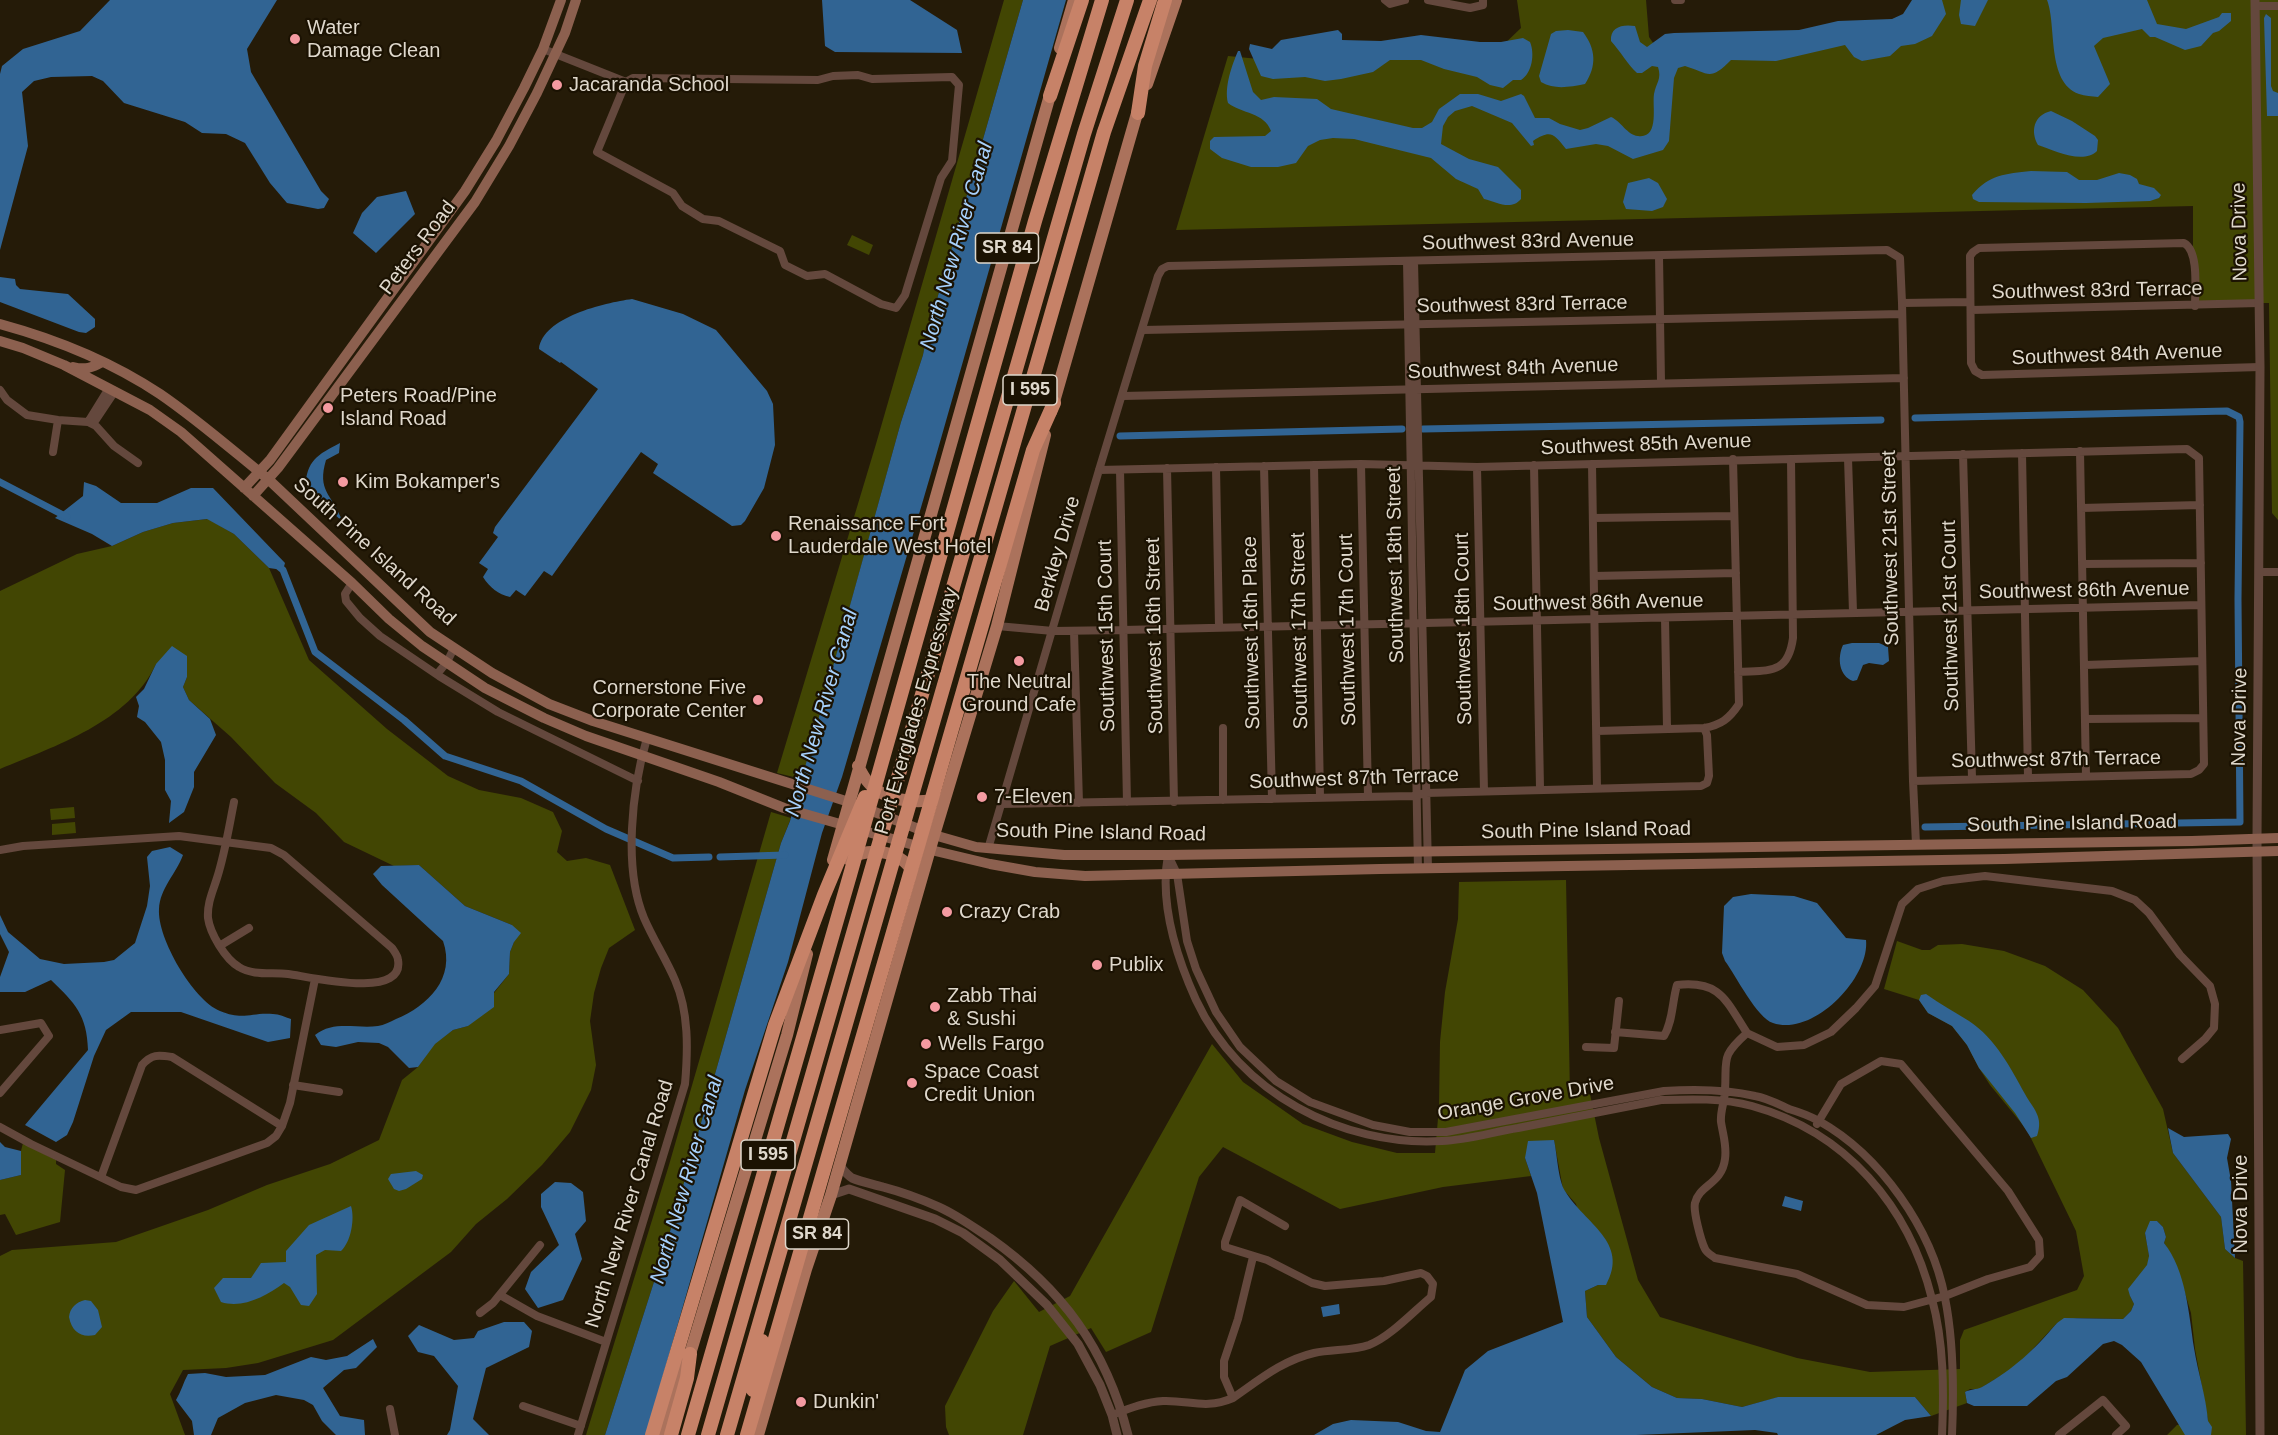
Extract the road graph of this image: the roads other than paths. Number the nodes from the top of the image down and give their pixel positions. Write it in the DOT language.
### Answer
graph roads {
  1 [pos="561,0"];
  2 [pos="576,0"];
  3 [pos="1074,0"];
  4 [pos="1082,0"];
  5 [pos="1102,0"];
  6 [pos="1127,0"];
  7 [pos="1150,0"];
  8 [pos="1165,0"];
  9 [pos="1176,0"];
  10 [pos="1385,0"];
  11 [pos="1405,0"];
  12 [pos="1428,0"];
  13 [pos="1483,0"];
  14 [pos="1676,0"];
  15 [pos="1681,0"];
  16 [pos="2255,3"];
  17 [pos="2278,6"];
  18 [pos="543,49"];
  19 [pos="555,55"];
  20 [pos="626,82"];
  21 [pos="1050,96"];
  22 [pos="1138,112"];
  23 [pos="1894,253"];
  24 [pos="1659,256"];
  25 [pos="1411,261"];
  26 [pos="1162,269"];
  27 [pos="1902,303"];
  28 [pos="2259,303"];
  29 [pos="1971,306"];
  30 [pos="2195,306"];
  31 [pos="1902,314"];
  32 [pos="1659,318"];
  33 [pos="0,324"];
  34 [pos="1412,324"];
  35 [pos="1143,330"];
  36 [pos="0,341"];
  37 [pos="102,362"];
  38 [pos="64,365"];
  39 [pos="2260,367"];
  40 [pos="1904,378"];
  41 [pos="1661,382"];
  42 [pos="1413,389"];
  43 [pos="0,390"];
  44 [pos="112,390"];
  45 [pos="1123,396"];
  46 [pos="3,402"];
  47 [pos="1054,404"];
  48 [pos="58,420"];
  49 [pos="91,423"];
  50 [pos="52,452"];
  51 [pos="2080,452"];
  52 [pos="2022,453"];
  53 [pos="1964,454"];
  54 [pos="1906,457"];
  55 [pos="1848,458"];
  56 [pos="1733,459"];
  57 [pos="1791,459"];
  58 [pos="138,463"];
  59 [pos="1361,464"];
  60 [pos="1415,464"];
  61 [pos="1592,464"];
  62 [pos="1314,465"];
  63 [pos="1534,465"];
  64 [pos="1264,466"];
  65 [pos="1216,467"];
  66 [pos="1477,467"];
  67 [pos="1167,468"];
  68 [pos="1099,470"];
  69 [pos="1120,470"];
  70 [pos="259,472"];
  71 [pos="268,479"];
  72 [pos="244,488"];
  73 [pos="253,496"];
  74 [pos="2200,505"];
  75 [pos="2081,508"];
  76 [pos="1734,516"];
  77 [pos="1593,518"];
  78 [pos="2200,563"];
  79 [pos="2082,564"];
  80 [pos="2259,572"];
  81 [pos="2278,572"];
  82 [pos="1736,573"];
  83 [pos="1594,576"];
  84 [pos="352,583"];
  85 [pos="2201,605"];
  86 [pos="2083,608"];
  87 [pos="2024,609"];
  88 [pos="1968,610"];
  89 [pos="1910,611"];
  90 [pos="1853,612"];
  91 [pos="1792,615"];
  92 [pos="1736,616"];
  93 [pos="1665,618"];
  94 [pos="1537,620"];
  95 [pos="1594,620"];
  96 [pos="1480,621"];
  97 [pos="1365,623"];
  98 [pos="1418,623"];
  99 [pos="1316,624"];
  100 [pos="997,626"];
  101 [pos="1268,626"];
  102 [pos="1219,627"];
  103 [pos="1172,629"];
  104 [pos="1123,630"];
  105 [pos="1053,631"];
  106 [pos="1074,631"];
  107 [pos="454,648"];
  108 [pos="447,662"];
  109 [pos="2202,662"];
  110 [pos="2085,665"];
  111 [pos="1738,672"];
  112 [pos="439,676"];
  113 [pos="2202,718"];
  114 [pos="2085,719"];
  115 [pos="1223,728"];
  116 [pos="1667,728"];
  117 [pos="1704,728"];
  118 [pos="1597,731"];
  119 [pos="647,738"];
  120 [pos="642,755"];
  121 [pos="882,762"];
  122 [pos="858,766"];
  123 [pos="2086,776"];
  124 [pos="2028,777"];
  125 [pos="1972,778"];
  126 [pos="638,781"];
  127 [pos="1913,781"];
  128 [pos="943,782"];
  129 [pos="1540,788"];
  130 [pos="1597,788"];
  131 [pos="1484,790"];
  132 [pos="1426,793"];
  133 [pos="1417,795"];
  134 [pos="1368,796"];
  135 [pos="1320,797"];
  136 [pos="1272,799"];
  137 [pos="843,800"];
  138 [pos="1223,801"];
  139 [pos="234,802"];
  140 [pos="1127,802"];
  141 [pos="1174,802"];
  142 [pos="1079,803"];
  143 [pos="1002,804"];
  144 [pos="843,825"];
  145 [pos="934,835"];
  146 [pos="2257,838"];
  147 [pos="2278,838"];
  148 [pos="226,841"];
  149 [pos="1916,844"];
  150 [pos="988,849"];
  151 [pos="0,850"];
  152 [pos="931,850"];
  153 [pos="1423,851"];
  154 [pos="2257,851"];
  155 [pos="2278,851"];
  156 [pos="1064,855"];
  157 [pos="1168,855"];
  158 [pos="1423,868"];
  159 [pos="830,870"];
  160 [pos="1035,872"];
  161 [pos="1165,874"];
  162 [pos="1177,874"];
  163 [pos="920,888"];
  164 [pos="249,928"];
  165 [pos="221,945"];
  166 [pos="315,979"];
  167 [pos="1619,1000"];
  168 [pos="0,1030"];
  169 [pos="1616,1032"];
  170 [pos="1747,1033"];
  171 [pos="1586,1047"];
  172 [pos="2182,1059"];
  173 [pos="293,1085"];
  174 [pos="1726,1091"];
  175 [pos="339,1092"];
  176 [pos="0,1093"];
  177 [pos="1723,1102"];
  178 [pos="1819,1120"];
  179 [pos="282,1126"];
  180 [pos="0,1127"];
  181 [pos="1813,1131"];
  182 [pos="839,1165"];
  183 [pos="101,1177"];
  184 [pos="831,1195"];
  185 [pos="1285,1226"];
  186 [pos="540,1245"];
  187 [pos="1253,1257"];
  188 [pos="772,1280"];
  189 [pos="500,1295"];
  190 [pos="1945,1296"];
  191 [pos="1933,1299"];
  192 [pos="480,1313"];
  193 [pos="606,1342"];
  194 [pos="690,1354"];
  195 [pos="1233,1398"];
  196 [pos="523,1406"];
  197 [pos="390,1409"];
  198 [pos="1122,1412"];
  199 [pos="1112,1415"];
  200 [pos="581,1426"];
  201 [pos="394,1435"];
  202 [pos="578,1435"];
  203 [pos="652,1435"];
  204 [pos="659,1435"];
  205 [pos="671,1435"];
  206 [pos="688,1435"];
  207 [pos="708,1435"];
  208 [pos="727,1435"];
  209 [pos="746,1435"];
  210 [pos="758,1435"];
  211 [pos="1117,1435"];
  212 [pos="1128,1435"];
  213 [pos="1942,1435"];
  214 [pos="1952,1435"];
  215 [pos="2059,1435"];
  216 [pos="2116,1435"];
  217 [pos="2260,1435"];
  1 -- 18 [label="main road, Peters Road"];
  2 -- 19 [label="main road, Peters Road"];
  3 -- 21 [label="main road, SR 84"];
  4 -- 21 [label="highway"];
  5 -- 121 [label="highway, Port Everglades Expressway / I 595"];
  6 -- 207 [label="highway"];
  7 -- 188 [label="highway, Port Everglades Expressway / I 595"];
  8 -- 22 [label="highway"];
  9 -- 22 [label="main road, SR 84"];
  10 -- 11 [label="street"];
  12 -- 13 [label="street"];
  14 -- 15 [label="street"];
  16 -- 17 [label="street"];
  16 -- 28 [label="street, Nova Drive"];
  18 -- 19 [label="street"];
  18 -- 70 [label="main road, Peters Road"];
  19 -- 20 [label="street"];
  19 -- 71 [label="main road, Peters Road"];
  20 -- 20 [label="street"];
  21 -- 122 [label="main road, SR 84"];
  22 -- 47 [label="main road, SR 84"];
  23 -- 24 [label="street, Southwest 83rd Avenue"];
  23 -- 27 [label="street, Southwest 21st Street"];
  24 -- 25 [label="street, Southwest 83rd Avenue"];
  24 -- 32 [label="street"];
  25 -- 26 [label="street, Southwest 83rd Avenue"];
  25 -- 34 [label="street, Southwest 18th Street"];
  26 -- 35 [label="street, Berkley Drive"];
  27 -- 29 [label="street, Southwest 83rd Terrace"];
  27 -- 31 [label="street, Southwest 21st Street"];
  28 -- 30 [label="street, Southwest 83rd Terrace"];
  28 -- 39 [label="street, Nova Drive"];
  29 -- 30 [label="street, Southwest 83rd Terrace"];
  29 -- 30 [label="street"];
  29 -- 39 [label="street, Southwest 84th Avenue"];
  31 -- 32 [label="street, Southwest 83rd Terrace"];
  31 -- 40 [label="street, Southwest 21st Street"];
  32 -- 34 [label="street, Southwest 83rd Terrace"];
  32 -- 41 [label="street"];
  33 -- 37 [label="main road, South Pine Island Road"];
  34 -- 35 [label="street, Southwest 83rd Terrace"];
  34 -- 42 [label="street, Southwest 18th Street"];
  35 -- 45 [label="street, Berkley Drive"];
  36 -- 38 [label="main road, South Pine Island Road"];
  37 -- 38 [label="main road"];
  37 -- 70 [label="main road, South Pine Island Road"];
  38 -- 44 [label="main road, South Pine Island Road"];
  39 -- 80 [label="street, Nova Drive"];
  40 -- 41 [label="street, Southwest 84th Avenue"];
  40 -- 54 [label="street, Southwest 21st Street"];
  41 -- 42 [label="street, Southwest 84th Avenue"];
  42 -- 45 [label="street, Southwest 84th Avenue"];
  42 -- 60 [label="street, Southwest 18th Street"];
  43 -- 46 [label="street"];
  44 -- 49 [label="street"];
  44 -- 72 [label="main road, South Pine Island Road"];
  45 -- 68 [label="street, Berkley Drive"];
  46 -- 48 [label="street"];
  47 -- 100 [label="main road, SR 84"];
  47 -- 128 [label="highway"];
  48 -- 49 [label="street"];
  48 -- 50 [label="street"];
  49 -- 58 [label="street"];
  51 -- 52 [label="street, Southwest 85th Avenue"];
  51 -- 74 [label="street, Southwest 85th Avenue"];
  51 -- 75 [label="street"];
  52 -- 53 [label="street, Southwest 85th Avenue"];
  52 -- 87 [label="street"];
  53 -- 54 [label="street, Southwest 85th Avenue"];
  53 -- 88 [label="street, Southwest 21st Court"];
  54 -- 55 [label="street, Southwest 85th Avenue"];
  54 -- 89 [label="street, Southwest 21st Street"];
  55 -- 57 [label="street, Southwest 85th Avenue"];
  55 -- 90 [label="street"];
  56 -- 57 [label="street, Southwest 85th Avenue"];
  56 -- 61 [label="street, Southwest 85th Avenue"];
  56 -- 76 [label="street"];
  57 -- 91 [label="street"];
  59 -- 60 [label="street, Southwest 85th Avenue"];
  59 -- 62 [label="street, Southwest 85th Avenue"];
  59 -- 97 [label="street, Southwest 17th Court"];
  60 -- 66 [label="street, Southwest 85th Avenue"];
  60 -- 98 [label="street, Southwest 18th Street"];
  61 -- 63 [label="street, Southwest 85th Avenue"];
  61 -- 77 [label="street"];
  62 -- 64 [label="street, Southwest 85th Avenue"];
  62 -- 99 [label="street, Southwest 17th Street"];
  63 -- 66 [label="street, Southwest 85th Avenue"];
  63 -- 94 [label="street"];
  64 -- 65 [label="street, Southwest 85th Avenue"];
  64 -- 101 [label="street, Southwest 16th Place"];
  65 -- 67 [label="street, Southwest 85th Avenue"];
  65 -- 102 [label="street"];
  66 -- 96 [label="street, Southwest 18th Court"];
  67 -- 69 [label="street, Southwest 85th Avenue"];
  67 -- 103 [label="street, Southwest 16th Street"];
  68 -- 69 [label="street, Southwest 85th Avenue"];
  68 -- 105 [label="street, Berkley Drive"];
  69 -- 104 [label="street, Southwest 15th Court"];
  70 -- 71 [label="main road, South Pine Island Road"];
  70 -- 72 [label="main road, Peters Road"];
  71 -- 73 [label="main road, Peters Road"];
  71 -- 107 [label="main road, South Pine Island Road"];
  72 -- 73 [label="main road, South Pine Island Road"];
  73 -- 84 [label="main road, South Pine Island Road"];
  74 -- 75 [label="street"];
  74 -- 78 [label="street"];
  75 -- 79 [label="street"];
  76 -- 77 [label="street"];
  76 -- 82 [label="street"];
  77 -- 83 [label="street"];
  78 -- 79 [label="street"];
  78 -- 85 [label="street"];
  79 -- 86 [label="street"];
  80 -- 81 [label="street"];
  80 -- 146 [label="street, Nova Drive"];
  82 -- 83 [label="street"];
  82 -- 92 [label="street"];
  83 -- 95 [label="street"];
  84 -- 108 [label="main road, South Pine Island Road"];
  84 -- 112 [label="street"];
  85 -- 86 [label="street, Southwest 86th Avenue"];
  85 -- 109 [label="street"];
  86 -- 87 [label="street, Southwest 86th Avenue"];
  86 -- 110 [label="street"];
  87 -- 88 [label="street, Southwest 86th Avenue"];
  87 -- 124 [label="street"];
  88 -- 89 [label="street, Southwest 86th Avenue"];
  88 -- 125 [label="street, Southwest 21st Court"];
  89 -- 90 [label="street, Southwest 86th Avenue"];
  89 -- 127 [label="street, Southwest 21st Street"];
  90 -- 91 [label="street, Southwest 86th Avenue"];
  91 -- 92 [label="street, Southwest 86th Avenue"];
  91 -- 111 [label="street"];
  92 -- 93 [label="street, Southwest 86th Avenue"];
  92 -- 111 [label="street"];
  93 -- 95 [label="street, Southwest 86th Avenue"];
  93 -- 116 [label="street"];
  94 -- 95 [label="street, Southwest 86th Avenue"];
  94 -- 96 [label="street, Southwest 86th Avenue"];
  94 -- 129 [label="street"];
  95 -- 118 [label="street"];
  96 -- 98 [label="street, Southwest 86th Avenue"];
  96 -- 131 [label="street, Southwest 18th Court"];
  97 -- 98 [label="street, Southwest 86th Avenue"];
  97 -- 99 [label="street, Southwest 86th Avenue"];
  97 -- 134 [label="street, Southwest 17th Court"];
  98 -- 132 [label="street, Southwest 18th Street"];
  98 -- 133 [label="street, Southwest 18th Street"];
  99 -- 101 [label="street, Southwest 86th Avenue"];
  99 -- 135 [label="street, Southwest 17th Street"];
  100 -- 105 [label="street, Southwest 86th Avenue"];
  100 -- 128 [label="main road, SR 84"];
  101 -- 102 [label="street, Southwest 86th Avenue"];
  101 -- 136 [label="street, Southwest 16th Place"];
  102 -- 103 [label="street, Southwest 86th Avenue"];
  103 -- 104 [label="street, Southwest 86th Avenue"];
  103 -- 141 [label="street, Southwest 16th Street"];
  104 -- 106 [label="street, Southwest 86th Avenue"];
  104 -- 140 [label="street, Southwest 15th Court"];
  105 -- 106 [label="street, Southwest 86th Avenue"];
  105 -- 143 [label="street, Berkley Drive"];
  106 -- 142 [label="street"];
  107 -- 108 [label="street"];
  107 -- 119 [label="main road, South Pine Island Road"];
  108 -- 112 [label="street"];
  108 -- 120 [label="main road, South Pine Island Road"];
  109 -- 110 [label="street"];
  109 -- 113 [label="street"];
  110 -- 114 [label="street"];
  111 -- 117 [label="street"];
  112 -- 126 [label="street"];
  113 -- 114 [label="street"];
  113 -- 123 [label="street, Southwest 87th Terrace"];
  114 -- 123 [label="street"];
  115 -- 138 [label="street"];
  116 -- 117 [label="street"];
  116 -- 118 [label="street"];
  117 -- 130 [label="street, Southwest 87th Terrace"];
  118 -- 130 [label="street"];
  119 -- 120 [label="street, North New River Canal Road"];
  119 -- 137 [label="main road, South Pine Island Road"];
  120 -- 126 [label="street, North New River Canal Road"];
  120 -- 144 [label="main road, South Pine Island Road"];
  121 -- 203 [label="highway"];
  121 -- 206 [label="highway, Port Everglades Expressway / I 595"];
  122 -- 128 [label="main road"];
  122 -- 137 [label="main road, SR 84"];
  123 -- 124 [label="street, Southwest 87th Terrace"];
  124 -- 125 [label="street, Southwest 87th Terrace"];
  125 -- 127 [label="street, Southwest 87th Terrace"];
  126 -- 193 [label="street, North New River Canal Road"];
  127 -- 149 [label="street, Southwest 21st Street"];
  128 -- 145 [label="main road, SR 84"];
  128 -- 209 [label="highway"];
  129 -- 130 [label="street, Southwest 87th Terrace"];
  129 -- 131 [label="street, Southwest 87th Terrace"];
  131 -- 132 [label="street, Southwest 87th Terrace"];
  132 -- 133 [label="street, Southwest 87th Terrace"];
  132 -- 153 [label="street, Southwest 18th Street"];
  133 -- 134 [label="street, Southwest 87th Terrace"];
  133 -- 153 [label="street, Southwest 18th Street"];
  134 -- 135 [label="street, Southwest 87th Terrace"];
  135 -- 136 [label="street, Southwest 87th Terrace"];
  136 -- 138 [label="street, Southwest 87th Terrace"];
  137 -- 144 [label="main road, SR 84"];
  137 -- 145 [label="main road, South Pine Island Road"];
  138 -- 141 [label="street, Southwest 87th Terrace"];
  139 -- 148 [label="street"];
  140 -- 141 [label="street, Southwest 87th Terrace"];
  140 -- 142 [label="street, Southwest 87th Terrace"];
  142 -- 143 [label="street, Southwest 87th Terrace"];
  143 -- 150 [label="street, Berkley Drive"];
  144 -- 152 [label="main road, South Pine Island Road"];
  144 -- 159 [label="main road, SR 84"];
  145 -- 150 [label="main road, South Pine Island Road"];
  145 -- 152 [label="main road, SR 84"];
  146 -- 147 [label="main road, South Pine Island Road"];
  146 -- 149 [label="main road, South Pine Island Road"];
  146 -- 154 [label="street, Nova Drive"];
  148 -- 151 [label="street"];
  148 -- 165 [label="street"];
  148 -- 166 [label="street"];
  149 -- 153 [label="main road, South Pine Island Road"];
  150 -- 156 [label="main road, South Pine Island Road"];
  152 -- 160 [label="main road, South Pine Island Road"];
  152 -- 163 [label="main road, SR 84"];
  153 -- 157 [label="main road, South Pine Island Road"];
  153 -- 158 [label="street, Southwest 18th Street"];
  154 -- 155 [label="main road, South Pine Island Road"];
  154 -- 158 [label="main road, South Pine Island Road"];
  154 -- 217 [label="street, Nova Drive"];
  156 -- 157 [label="main road, South Pine Island Road"];
  156 -- 160 [label="main road"];
  157 -- 161 [label="street, Orange Grove Drive"];
  157 -- 162 [label="street, Orange Grove Drive"];
  158 -- 162 [label="main road, South Pine Island Road"];
  159 -- 163 [label="main road"];
  159 -- 194 [label="main road, SR 84"];
  160 -- 161 [label="main road, South Pine Island Road"];
  161 -- 162 [label="main road, South Pine Island Road"];
  161 -- 177 [label="street, Orange Grove Drive"];
  162 -- 174 [label="street, Orange Grove Drive"];
  163 -- 182 [label="main road, SR 84"];
  164 -- 165 [label="street"];
  165 -- 166 [label="street"];
  166 -- 173 [label="street"];
  167 -- 169 [label="street"];
  168 -- 176 [label="street"];
  169 -- 170 [label="street"];
  169 -- 171 [label="street"];
  170 -- 172 [label="street"];
  170 -- 174 [label="street"];
  173 -- 175 [label="street"];
  173 -- 179 [label="street"];
  174 -- 177 [label="street"];
  174 -- 178 [label="street, Orange Grove Drive"];
  177 -- 181 [label="street, Orange Grove Drive"];
  177 -- 191 [label="street"];
  178 -- 181 [label="street"];
  178 -- 190 [label="street, Orange Grove Drive"];
  178 -- 190 [label="street"];
  179 -- 183 [label="street"];
  179 -- 183 [label="street"];
  180 -- 183 [label="street"];
  181 -- 191 [label="street, Orange Grove Drive"];
  182 -- 184 [label="main road, SR 84"];
  182 -- 198 [label="street"];
  184 -- 199 [label="street"];
  184 -- 210 [label="main road, SR 84"];
  185 -- 187 [label="street"];
  186 -- 189 [label="street"];
  187 -- 195 [label="street"];
  187 -- 195 [label="street"];
  188 -- 208 [label="highway, Port Everglades Expressway / I 595"];
  188 -- 209 [label="highway"];
  189 -- 192 [label="street"];
  189 -- 193 [label="street"];
  190 -- 191 [label="street"];
  190 -- 214 [label="street, Orange Grove Drive"];
  191 -- 213 [label="street, Orange Grove Drive"];
  193 -- 200 [label="street, North New River Canal Road"];
  194 -- 204 [label="main road, SR 84"];
  194 -- 205 [label="highway"];
  195 -- 198 [label="street"];
  196 -- 200 [label="street"];
  197 -- 201 [label="street"];
  198 -- 199 [label="street"];
  198 -- 212 [label="street"];
  199 -- 211 [label="street"];
  200 -- 202 [label="street, North New River Canal Road"];
  215 -- 216 [label="street"];
}
